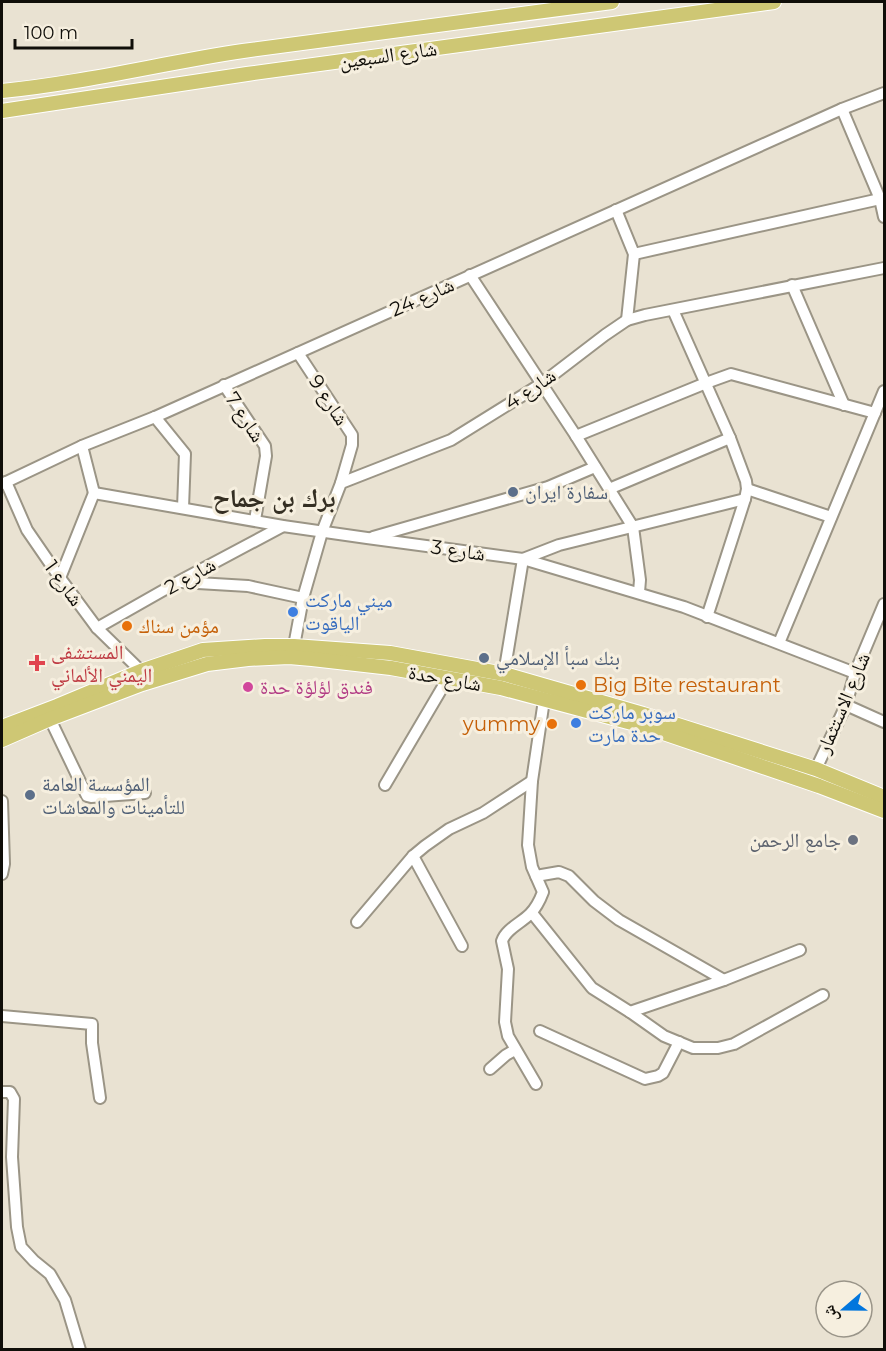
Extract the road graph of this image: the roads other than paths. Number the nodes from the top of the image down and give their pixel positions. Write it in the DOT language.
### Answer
graph roads {
  1 [pos="612,2"];
  2 [pos="774,2"];
  3 [pos="243,51"];
  4 [pos="201,57"];
  5 [pos="247,74"];
  6 [pos="205,81"];
  7 [pos="2,91"];
  8 [pos="885,93"];
  9 [pos="842,109"];
  10 [pos="2,111"];
  11 [pos="880,199"];
  12 [pos="616,210"];
  13 [pos="885,218"];
  14 [pos="634,254"];
  15 [pos="885,268"];
  16 [pos="470,275"];
  17 [pos="792,285"];
  18 [pos="673,310"];
  19 [pos="627,320"];
  20 [pos="298,353"];
  21 [pos="706,383"];
  22 [pos="541,384"];
  23 [pos="224,385"];
  24 [pos="885,391"];
  25 [pos="844,405"];
  26 [pos="875,413"];
  27 [pos="155,417"];
  28 [pos="576,436"];
  29 [pos="730,438"];
  30 [pos="82,446"];
  31 [pos="595,467"];
  32 [pos="4,483"];
  33 [pos="341,483"];
  34 [pos="609,489"];
  35 [pos="94,493"];
  36 [pos="746,494"];
  37 [pos="183,508"];
  38 [pos="831,517"];
  39 [pos="255,520"];
  40 [pos="283,526"];
  41 [pos="633,527"];
  42 [pos="322,532"];
  43 [pos="367,538"];
  44 [pos="523,559"];
  45 [pos="60,578"];
  46 [pos="177,582"];
  47 [pos="639,592"];
  48 [pos="303,597"];
  49 [pos="885,604"];
  50 [pos="707,617"];
  51 [pos="97,628"];
  52 [pos="779,643"];
  53 [pos="294,646"];
  54 [pos="178,666"];
  55 [pos="141,671"];
  56 [pos="855,673"];
  57 [pos="504,674"];
  58 [pos="448,678"];
  59 [pos="544,700"];
  60 [pos="846,705"];
  61 [pos="50,719"];
  62 [pos="885,722"];
  63 [pos="2,727"];
  64 [pos="2,740"];
  65 [pos="816,769"];
  66 [pos="532,782"];
  67 [pos="385,785"];
  68 [pos="145,793"];
  69 [pos="885,797"];
  70 [pos="2,801"];
  71 [pos="885,811"];
  72 [pos="413,856"];
  73 [pos="2,874"];
  74 [pos="536,876"];
  75 [pos="532,913"];
  76 [pos="357,922"];
  77 [pos="462,946"];
  78 [pos="800,950"];
  79 [pos="724,980"];
  80 [pos="823,995"];
  81 [pos="630,1011"];
  82 [pos="2,1016"];
  83 [pos="540,1031"];
  84 [pos="679,1042"];
  85 [pos="516,1050"];
  86 [pos="490,1069"];
  87 [pos="536,1084"];
  88 [pos="2,1092"];
  89 [pos="100,1098"];
  90 [pos="80,1350"];
  1 -- 3 [label="main road, شارع السبعين"];
  2 -- 5 [label="main road, شارع السبعين"];
  3 -- 4 [label="main road, شارع السبعين"];
  3 -- 5 [label="main road"];
  4 -- 6 [label="main road"];
  4 -- 7 [label="main road, شارع السبعين"];
  5 -- 6 [label="main road, شارع السبعين"];
  6 -- 10 [label="main road, شارع السبعين"];
  8 -- 9 [label="street, شارع 24"];
  9 -- 11 [label="street"];
  9 -- 12 [label="street, شارع 24"];
  11 -- 13 [label="street"];
  11 -- 14 [label="street"];
  12 -- 14 [label="street"];
  12 -- 16 [label="street, شارع 24"];
  14 -- 19 [label="street"];
  15 -- 17 [label="street, شارع 4"];
  16 -- 20 [label="street, شارع 24"];
  16 -- 22 [label="street"];
  17 -- 18 [label="street, شارع 4"];
  17 -- 25 [label="street"];
  18 -- 19 [label="street, شارع 4"];
  18 -- 21 [label="street"];
  19 -- 22 [label="street, شارع 4"];
  20 -- 23 [label="street, شارع 24"];
  20 -- 33 [label="street, شارع 9"];
  21 -- 25 [label="street"];
  21 -- 28 [label="street"];
  21 -- 29 [label="street"];
  22 -- 28 [label="street"];
  22 -- 33 [label="street, شارع 4"];
  23 -- 27 [label="street, شارع 24"];
  23 -- 39 [label="street, شارع 7"];
  24 -- 26 [label="street"];
  25 -- 26 [label="street"];
  26 -- 38 [label="street"];
  27 -- 30 [label="street, شارع 24"];
  27 -- 37 [label="street"];
  28 -- 31 [label="street"];
  29 -- 34 [label="street"];
  29 -- 36 [label="street"];
  30 -- 32 [label="street, شارع 24"];
  30 -- 35 [label="street"];
  31 -- 34 [label="street"];
  31 -- 43 [label="street"];
  32 -- 45 [label="street, شارع 1"];
  33 -- 42 [label="street"];
  34 -- 41 [label="street"];
  35 -- 37 [label="street, شارع 3"];
  35 -- 45 [label="street"];
  36 -- 38 [label="street"];
  36 -- 41 [label="street"];
  36 -- 50 [label="street"];
  37 -- 39 [label="street, شارع 3"];
  38 -- 52 [label="street"];
  39 -- 40 [label="street, شارع 3"];
  40 -- 42 [label="street, شارع 3"];
  40 -- 46 [label="street, شارع 2"];
  41 -- 44 [label="street"];
  41 -- 47 [label="street"];
  42 -- 43 [label="street, شارع 3"];
  42 -- 48 [label="street"];
  43 -- 44 [label="street, شارع 3"];
  44 -- 47 [label="street, شارع 3"];
  44 -- 57 [label="street"];
  45 -- 51 [label="street, شارع 1"];
  46 -- 48 [label="street"];
  46 -- 51 [label="street, شارع 2"];
  47 -- 50 [label="street, شارع 3"];
  48 -- 53 [label="street"];
  49 -- 56 [label="street, شارع الاستثمار"];
  50 -- 52 [label="street, شارع 3"];
  51 -- 55 [label="street, شارع 1"];
  52 -- 56 [label="street, شارع 3"];
  53 -- 54 [label="main road, شارع حدة"];
  53 -- 57 [label="main road, شارع حدة"];
  54 -- 55 [label="main road, شارع حدة"];
  54 -- 58 [label="main road, شارع حدة"];
  54 -- 61 [label="main road, شارع حدة"];
  55 -- 63 [label="main road, شارع حدة"];
  56 -- 60 [label="street, شارع الاستثمار"];
  57 -- 65 [label="main road, شارع حدة"];
  58 -- 59 [label="main road, شارع حدة"];
  58 -- 67 [label="street"];
  59 -- 66 [label="street"];
  59 -- 71 [label="main road, شارع حدة"];
  60 -- 62 [label="street"];
  60 -- 65 [label="street, شارع الاستثمار"];
  61 -- 64 [label="main road, شارع حدة"];
  61 -- 68 [label="street"];
  65 -- 69 [label="main road, شارع حدة"];
  66 -- 72 [label="street"];
  66 -- 74 [label="street"];
  70 -- 73 [label="street"];
  72 -- 76 [label="street"];
  72 -- 77 [label="street"];
  74 -- 75 [label="street"];
  74 -- 79 [label="street"];
  75 -- 81 [label="street"];
  75 -- 85 [label="street"];
  78 -- 79 [label="street"];
  79 -- 81 [label="street"];
  80 -- 84 [label="street"];
  81 -- 84 [label="street"];
  82 -- 89 [label="street"];
  83 -- 84 [label="street"];
  85 -- 86 [label="street"];
  85 -- 87 [label="street"];
  88 -- 90 [label="street"];
}
